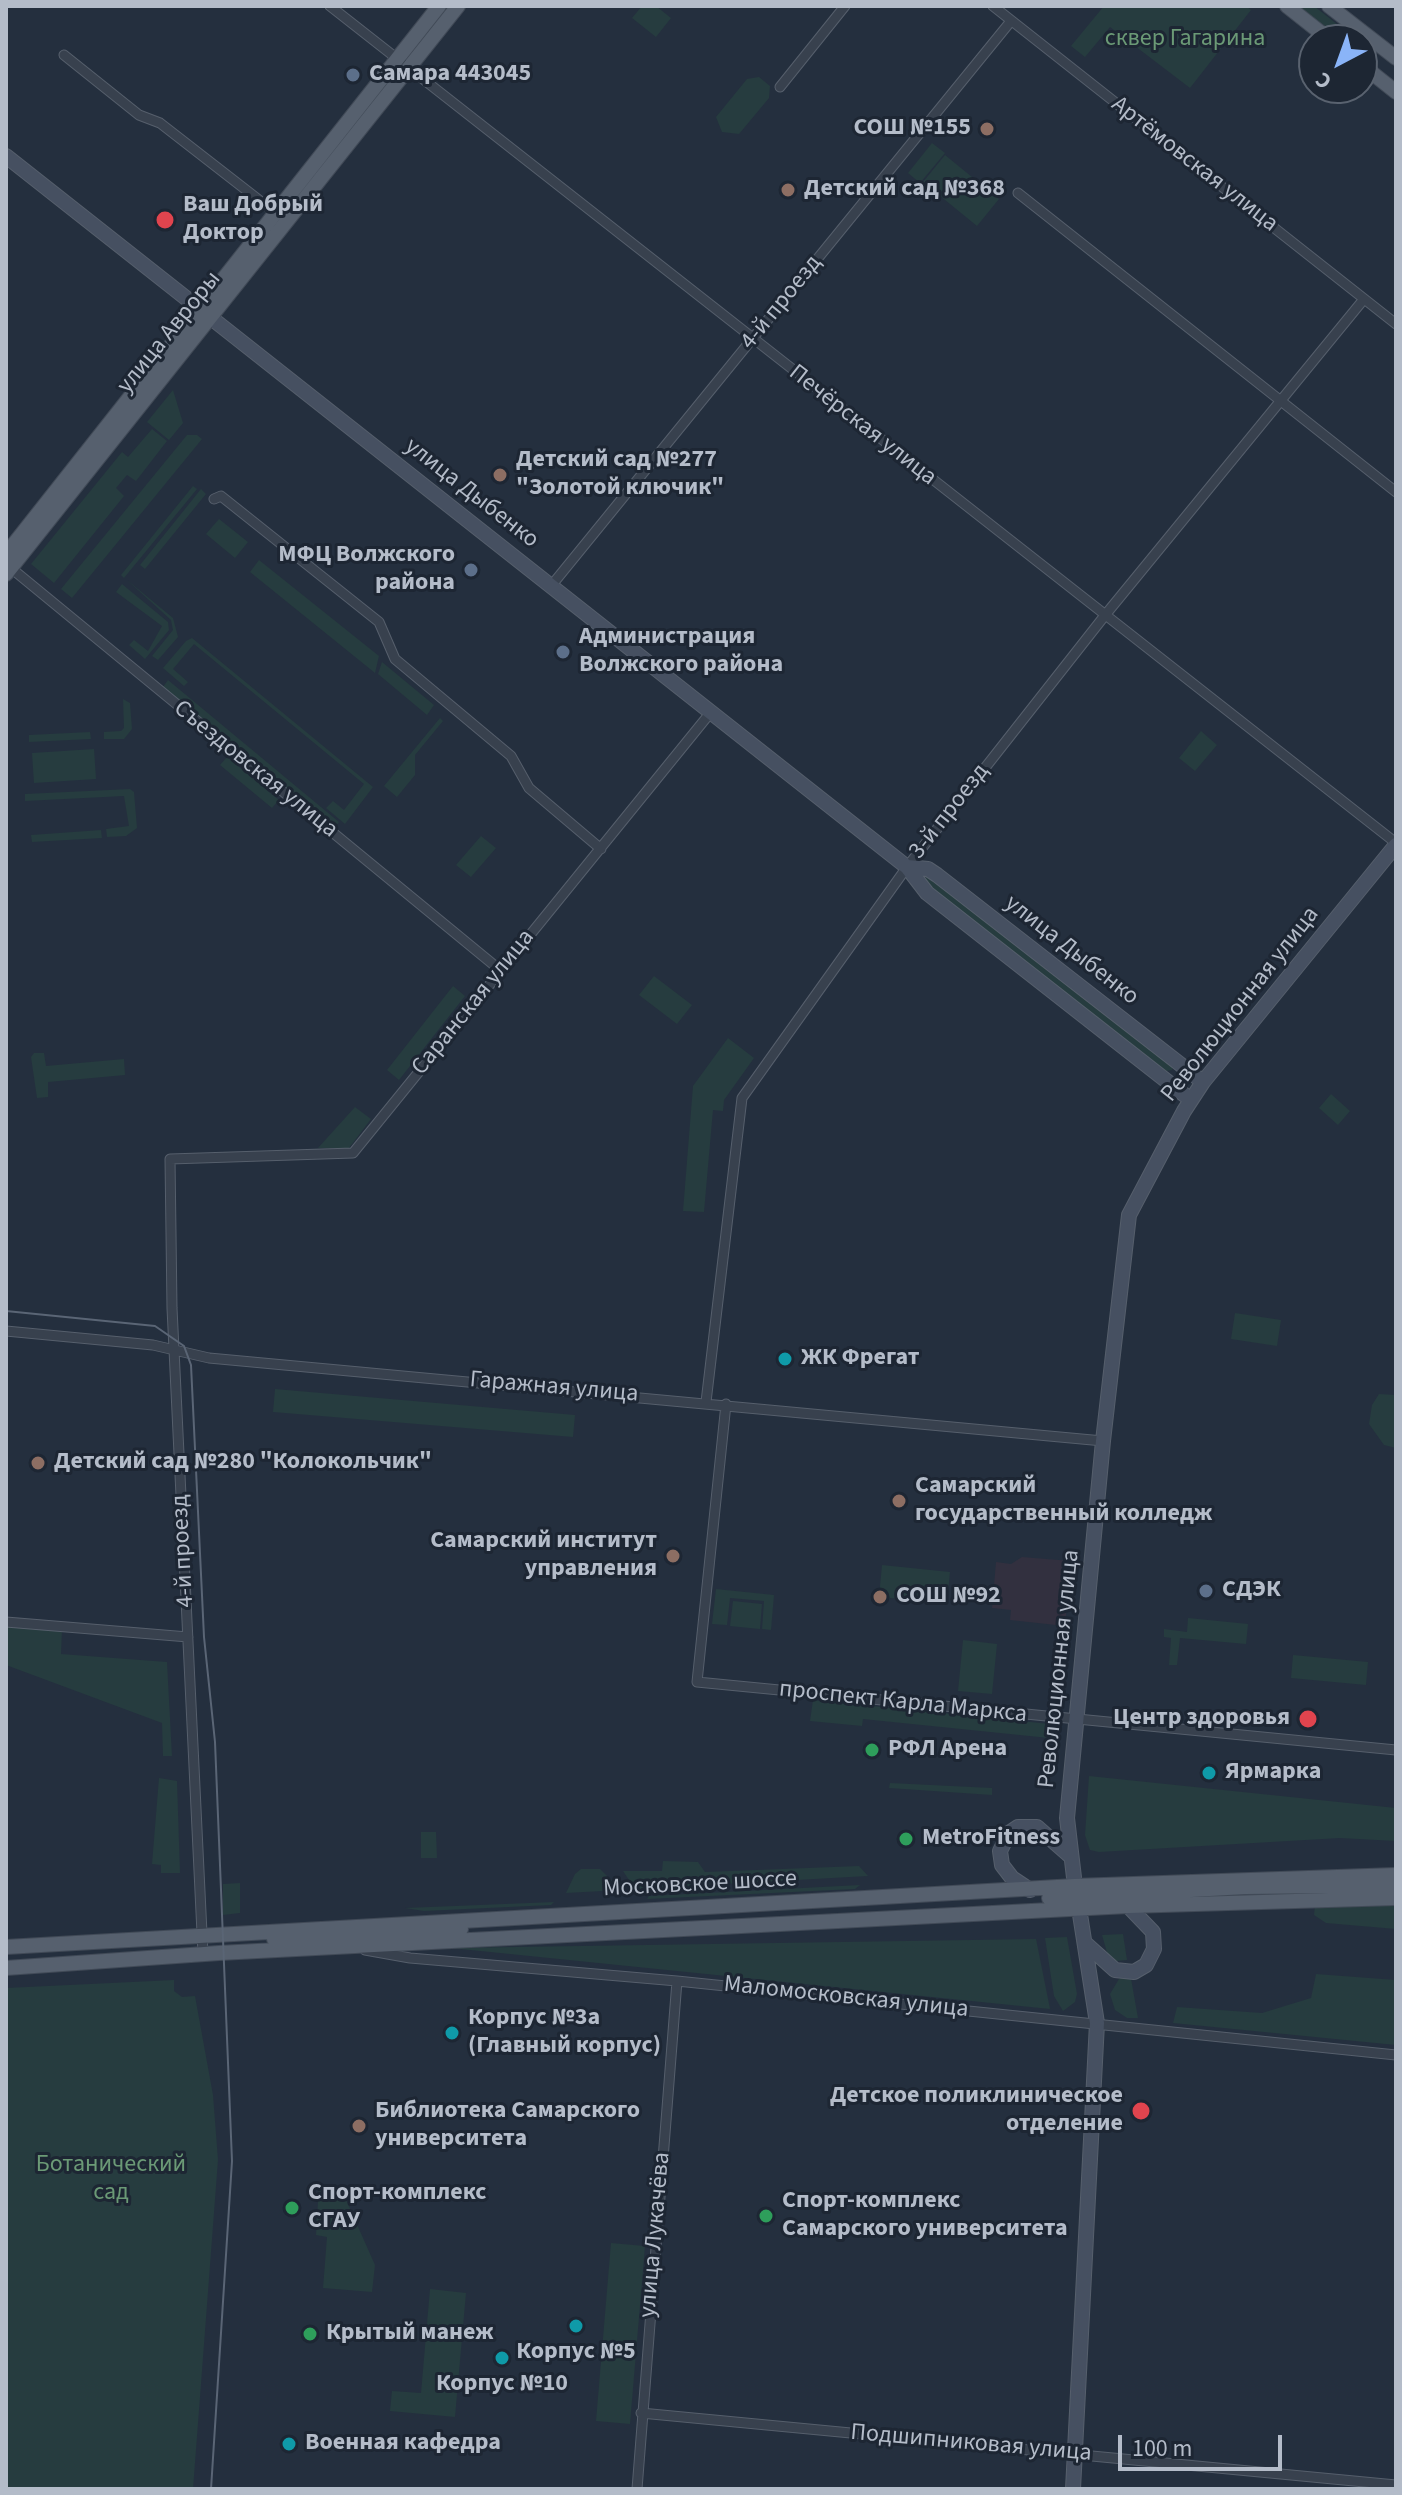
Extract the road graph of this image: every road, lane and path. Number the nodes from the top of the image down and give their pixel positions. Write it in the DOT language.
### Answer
graph roads {
  1 [pos="330,6"];
  2 [pos="439,6"];
  3 [pos="458,6"];
  4 [pos="845,6"];
  5 [pos="993,6"];
  6 [pos="1287,6"];
  7 [pos="1329,6"];
  8 [pos="1011,21"];
  9 [pos="1310,24"];
  10 [pos="64,55"];
  11 [pos="396,58"];
  12 [pos="1396,58"];
  13 [pos="409,69"];
  14 [pos="1378,78"];
  15 [pos="780,87"];
  16 [pos="1396,92"];
  17 [pos="6,156"];
  18 [pos="1018,193"];
  19 [pos="277,214"];
  20 [pos="1364,299"];
  21 [pos="206,313"];
  22 [pos="1396,324"];
  23 [pos="752,341"];
  24 [pos="1281,401"];
  25 [pos="1396,492"];
  26 [pos="214,499"];
  27 [pos="8,566"];
  28 [pos="551,586"];
  29 [pos="1106,614"];
  30 [pos="711,712"];
  31 [pos="1396,844"];
  32 [pos="601,849"];
  33 [pos="907,867"];
  34 [pos="928,869"];
  35 [pos="917,883"];
  36 [pos="500,970"];
  37 [pos="1203,1082"];
  38 [pos="1191,1100"];
  39 [pos="170,1159"];
  40 [pos="6,1331"];
  41 [pos="174,1350"];
  42 [pos="706,1402"];
  43 [pos="726,1404"];
  44 [pos="1103,1441"];
  45 [pos="6,1622"];
  46 [pos="188,1637"];
  47 [pos="1077,1721"];
  48 [pos="1396,1750"];
  49 [pos="1069,1855"];
  50 [pos="1396,1875"];
  51 [pos="1396,1885"];
  52 [pos="1030,1890"];
  53 [pos="1113,1895"];
  54 [pos="1077,1897"];
  55 [pos="1043,1898"];
  56 [pos="1396,1898"];
  57 [pos="1128,1906"];
  58 [pos="296,1938"];
  59 [pos="202,1944"];
  60 [pos="1086,1944"];
  61 [pos="6,1947"];
  62 [pos="351,1948"];
  63 [pos="6,1955"];
  64 [pos="6,1968"];
  65 [pos="677,1981"];
  66 [pos="1097,2023"];
  67 [pos="1396,2055"];
  68 [pos="641,2413"];
  69 [pos="1075,2454"];
  70 [pos="1396,2485"];
  71 [pos="637,2489"];
  72 [pos="1073,2489"];
  1 -- 11 [label="street, Печёрская улица"];
  2 -- 11 [label="main road, улица Авроры"];
  3 -- 13 [label="main road, улица Авроры"];
  4 -- 15 [label="street"];
  5 -- 8 [label="street, Артёмовская улица"];
  6 -- 9 [label="main road"];
  7 -- 12 [label="main road"];
  8 -- 20 [label="street, Артёмовская улица"];
  8 -- 23 [label="street, 4-й проезд"];
  10 -- 19 [label="street"];
  11 -- 13 [label="street, Печёрская улица"];
  11 -- 19 [label="main road, улица Авроры"];
  13 -- 21 [label="main road, улица Авроры"];
  13 -- 23 [label="street, Печёрская улица"];
  14 -- 16 [label="main road"];
  17 -- 21 [label="main road, улица Дыбенко"];
  18 -- 24 [label="street"];
  19 -- 21 [label="main road, улица Авроры"];
  20 -- 22 [label="street, Артёмовская улица"];
  20 -- 24 [label="street, 3-й проезд"];
  21 -- 27 [label="main road, улица Авроры"];
  21 -- 28 [label="main road, улица Дыбенко"];
  23 -- 28 [label="street, 4-й проезд"];
  23 -- 29 [label="street, Печёрская улица"];
  24 -- 25 [label="street"];
  24 -- 29 [label="street, 3-й проезд"];
  26 -- 32 [label="street"];
  27 -- 36 [label="street, Съездовская улица"];
  28 -- 30 [label="main road, улица Дыбенко"];
  29 -- 31 [label="street, Печёрская улица"];
  29 -- 33 [label="street, 3-й проезд"];
  30 -- 32 [label="street, Саранская улица"];
  30 -- 33 [label="main road, улица Дыбенко"];
  31 -- 37 [label="main road, Революционная улица"];
  32 -- 36 [label="street, Саранская улица"];
  33 -- 34 [label="main road"];
  33 -- 35 [label="main road, улица Дыбенко"];
  33 -- 42 [label="street, 3-й проезд"];
  34 -- 35 [label="main road"];
  34 -- 37 [label="main road, улица Дыбенко"];
  35 -- 38 [label="main road, улица Дыбенко"];
  36 -- 39 [label="street, Саранская улица"];
  37 -- 38 [label="main road, Революционная улица"];
  38 -- 44 [label="main road, Революционная улица"];
  39 -- 41 [label="street, 4-й проезд"];
  40 -- 41 [label="street, Гаражная улица"];
  41 -- 42 [label="street, Гаражная улица"];
  41 -- 46 [label="street, 4-й проезд"];
  42 -- 43 [label="street, Гаражная улица"];
  43 -- 44 [label="street, Гаражная улица"];
  43 -- 47 [label="street, проспект Карла Маркса"];
  44 -- 47 [label="main road, Революционная улица"];
  45 -- 46 [label="street"];
  46 -- 59 [label="street, 4-й проезд"];
  47 -- 48 [label="street, проспект Карла Маркса"];
  47 -- 49 [label="main road, Революционная улица"];
  49 -- 52 [label="main road"];
  49 -- 54 [label="main road, Революционная улица"];
  50 -- 54 [label="main road, Московское шоссе"];
  51 -- 53 [label="main road, Московское шоссе"];
  52 -- 54 [label="main road, Московское шоссе"];
  52 -- 55 [label="main road"];
  52 -- 59 [label="main road, Московское шоссе"];
  53 -- 54 [label="main road, Московское шоссе"];
  53 -- 57 [label="main road"];
  54 -- 55 [label="main road, Московское шоссе"];
  54 -- 57 [label="main road, Московское шоссе"];
  54 -- 60 [label="main road, Революционная улица"];
  54 -- 62 [label="main road, Московское шоссе"];
  55 -- 58 [label="main road, Московское шоссе"];
  56 -- 57 [label="main road, Московское шоссе"];
  57 -- 60 [label="main road"];
  58 -- 59 [label="main road, Московское шоссе"];
  58 -- 62 [label="street, Маломосковская улица"];
  59 -- 61 [label="main road, Московское шоссе"];
  59 -- 62 [label="main road, Московское шоссе"];
  59 -- 63 [label="main road, Московское шоссе"];
  59 -- 64 [label="main road, Московское шоссе"];
  60 -- 66 [label="main road, Революционная улица"];
  62 -- 65 [label="street, Маломосковская улица"];
  65 -- 66 [label="street, Маломосковская улица"];
  65 -- 68 [label="street, улица Лукачёва"];
  66 -- 67 [label="street, Маломосковская улица"];
  66 -- 69 [label="main road, Революционная улица"];
  68 -- 69 [label="street, Подшипниковая улица"];
  68 -- 71 [label="street, улица Лукачёва"];
  69 -- 70 [label="street, Подшипниковая улица"];
  69 -- 72 [label="main road, Революционная улица"];
}
